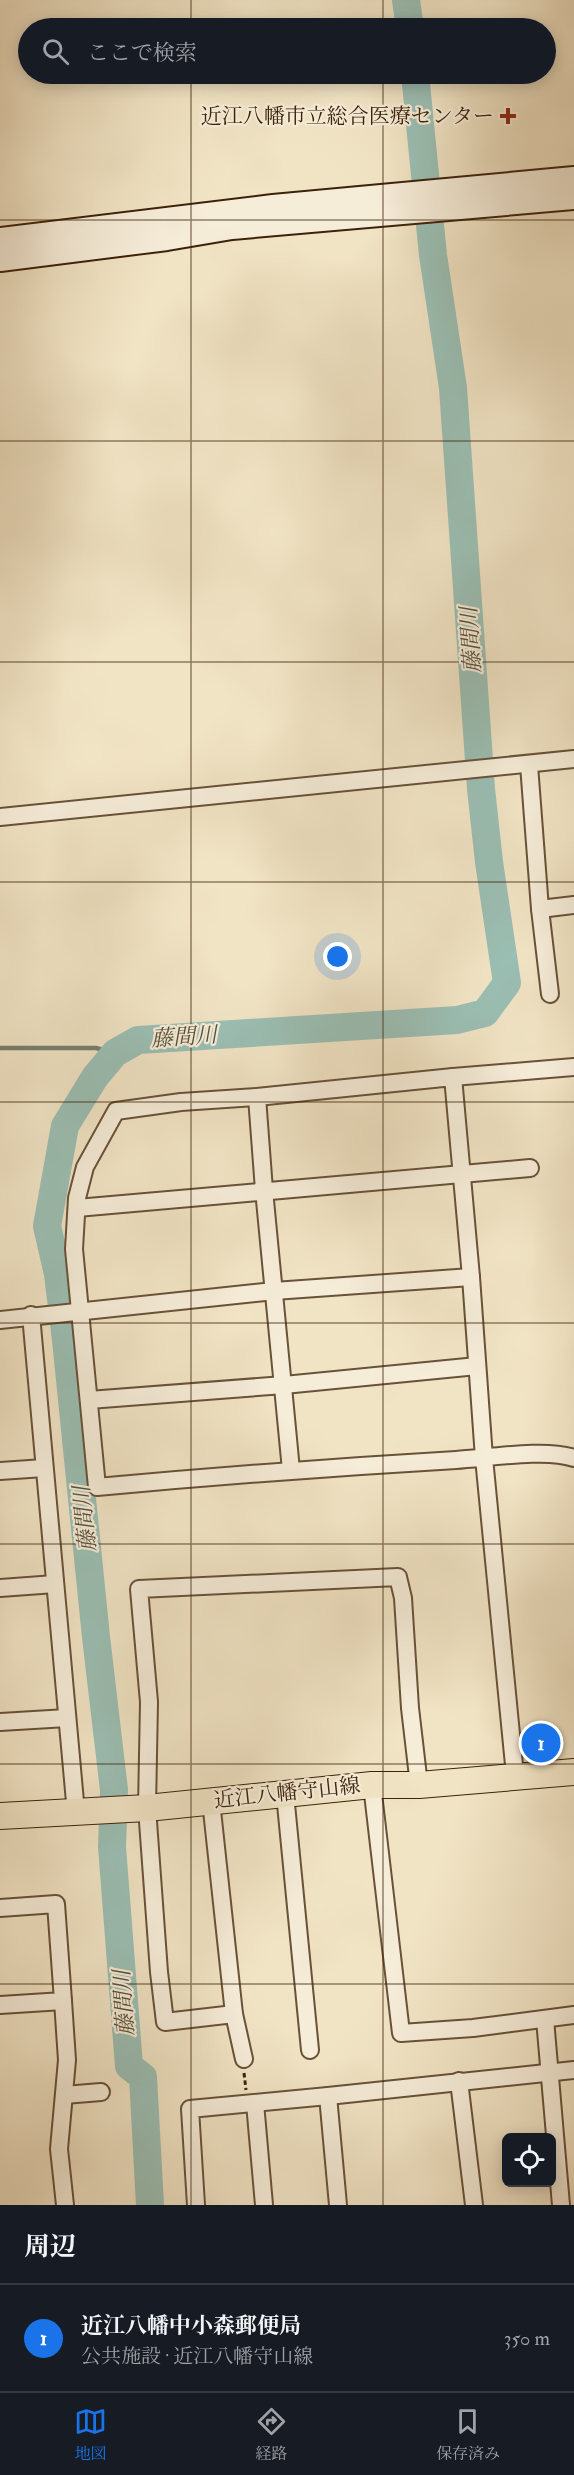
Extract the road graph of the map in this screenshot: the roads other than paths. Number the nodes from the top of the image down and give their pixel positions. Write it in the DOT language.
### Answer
graph roads {
  1 [pos="574,178"];
  2 [pos="574,198"];
  3 [pos="441,200"];
  4 [pos="398,203"];
  5 [pos="0,239"];
  6 [pos="0,260"];
  7 [pos="574,759"];
  8 [pos="522,766"];
  9 [pos="0,817"];
  10 [pos="574,905"];
  11 [pos="540,909"];
  12 [pos="550,994"];
  13 [pos="574,1067"];
  14 [pos="453,1077"];
  15 [pos="257,1097"];
  16 [pos="530,1168"];
  17 [pos="462,1175"];
  18 [pos="264,1190"];
  19 [pos="76,1208"];
  20 [pos="471,1276"];
  21 [pos="274,1291"];
  22 [pos="82,1312"];
  23 [pos="31,1315"];
  24 [pos="0,1320"];
  25 [pos="477,1366"];
  26 [pos="284,1385"];
  27 [pos="89,1400"];
  28 [pos="484,1458"];
  29 [pos="574,1458"];
  30 [pos="44,1468"];
  31 [pos="291,1470"];
  32 [pos="0,1471"];
  33 [pos="55,1584"];
  34 [pos="0,1588"];
  35 [pos="67,1718"];
  36 [pos="0,1722"];
  37 [pos="574,1772"];
  38 [pos="515,1775"];
  39 [pos="372,1785"];
  40 [pos="419,1785"];
  41 [pos="285,1794"];
  42 [pos="211,1801"];
  43 [pos="147,1808"];
  44 [pos="76,1813"];
  45 [pos="0,1816"];
  46 [pos="0,1908"];
  47 [pos="63,2001"];
  48 [pos="0,2005"];
  49 [pos="234,2014"];
  50 [pos="574,2015"];
  51 [pos="545,2019"];
  52 [pos="310,2050"];
  53 [pos="244,2059"];
  54 [pos="574,2070"];
  55 [pos="550,2072"];
  56 [pos="459,2081"];
  57 [pos="101,2092"];
  58 [pos="64,2095"];
  59 [pos="328,2096"];
  60 [pos="251,2103"];
  61 [pos="65,2205"];
  62 [pos="196,2205"];
  63 [pos="264,2205"];
  64 [pos="338,2205"];
  65 [pos="474,2205"];
  66 [pos="561,2205"];
  1 -- 3 [label="street"];
  2 -- 3 [label="street"];
  3 -- 4 [label="street"];
  4 -- 5 [label="street"];
  4 -- 6 [label="street"];
  7 -- 8 [label="street"];
  8 -- 9 [label="street"];
  8 -- 11 [label="street"];
  10 -- 11 [label="street"];
  11 -- 12 [label="street"];
  13 -- 14 [label="street"];
  14 -- 15 [label="street"];
  14 -- 17 [label="street"];
  15 -- 18 [label="street"];
  15 -- 19 [label="street"];
  16 -- 17 [label="street"];
  17 -- 18 [label="street"];
  17 -- 20 [label="street"];
  18 -- 19 [label="street"];
  18 -- 21 [label="street"];
  19 -- 22 [label="street"];
  20 -- 21 [label="street"];
  20 -- 25 [label="street"];
  21 -- 22 [label="street"];
  21 -- 26 [label="street"];
  22 -- 23 [label="street"];
  22 -- 27 [label="street"];
  23 -- 24 [label="street"];
  23 -- 30 [label="street"];
  25 -- 26 [label="street"];
  25 -- 28 [label="street"];
  26 -- 27 [label="street"];
  26 -- 31 [label="street"];
  27 -- 31 [label="street"];
  28 -- 29 [label="street"];
  28 -- 31 [label="street"];
  28 -- 38 [label="street"];
  30 -- 32 [label="street"];
  30 -- 33 [label="street"];
  33 -- 34 [label="street"];
  33 -- 35 [label="street"];
  35 -- 36 [label="street"];
  35 -- 44 [label="street"];
  37 -- 38 [label="main road, 近江八幡守山線"];
  38 -- 40 [label="main road, 近江八幡守山線"];
  39 -- 40 [label="main road, 近江八幡守山線"];
  39 -- 41 [label="main road, 近江八幡守山線"];
  39 -- 51 [label="street"];
  40 -- 43 [label="street"];
  41 -- 42 [label="main road, 近江八幡守山線"];
  41 -- 52 [label="street"];
  42 -- 43 [label="main road, 近江八幡守山線"];
  42 -- 49 [label="street"];
  43 -- 44 [label="main road, 近江八幡守山線"];
  43 -- 49 [label="street"];
  44 -- 45 [label="main road, 近江八幡守山線"];
  46 -- 47 [label="street"];
  47 -- 48 [label="street"];
  47 -- 58 [label="street"];
  49 -- 53 [label="street"];
  50 -- 51 [label="street"];
  51 -- 55 [label="street"];
  54 -- 55 [label="street"];
  55 -- 56 [label="street"];
  55 -- 66 [label="street"];
  56 -- 59 [label="street"];
  56 -- 65 [label="street"];
  57 -- 58 [label="street"];
  58 -- 61 [label="street"];
  59 -- 60 [label="street"];
  59 -- 64 [label="street"];
  60 -- 62 [label="street"];
  60 -- 63 [label="street"];
}
